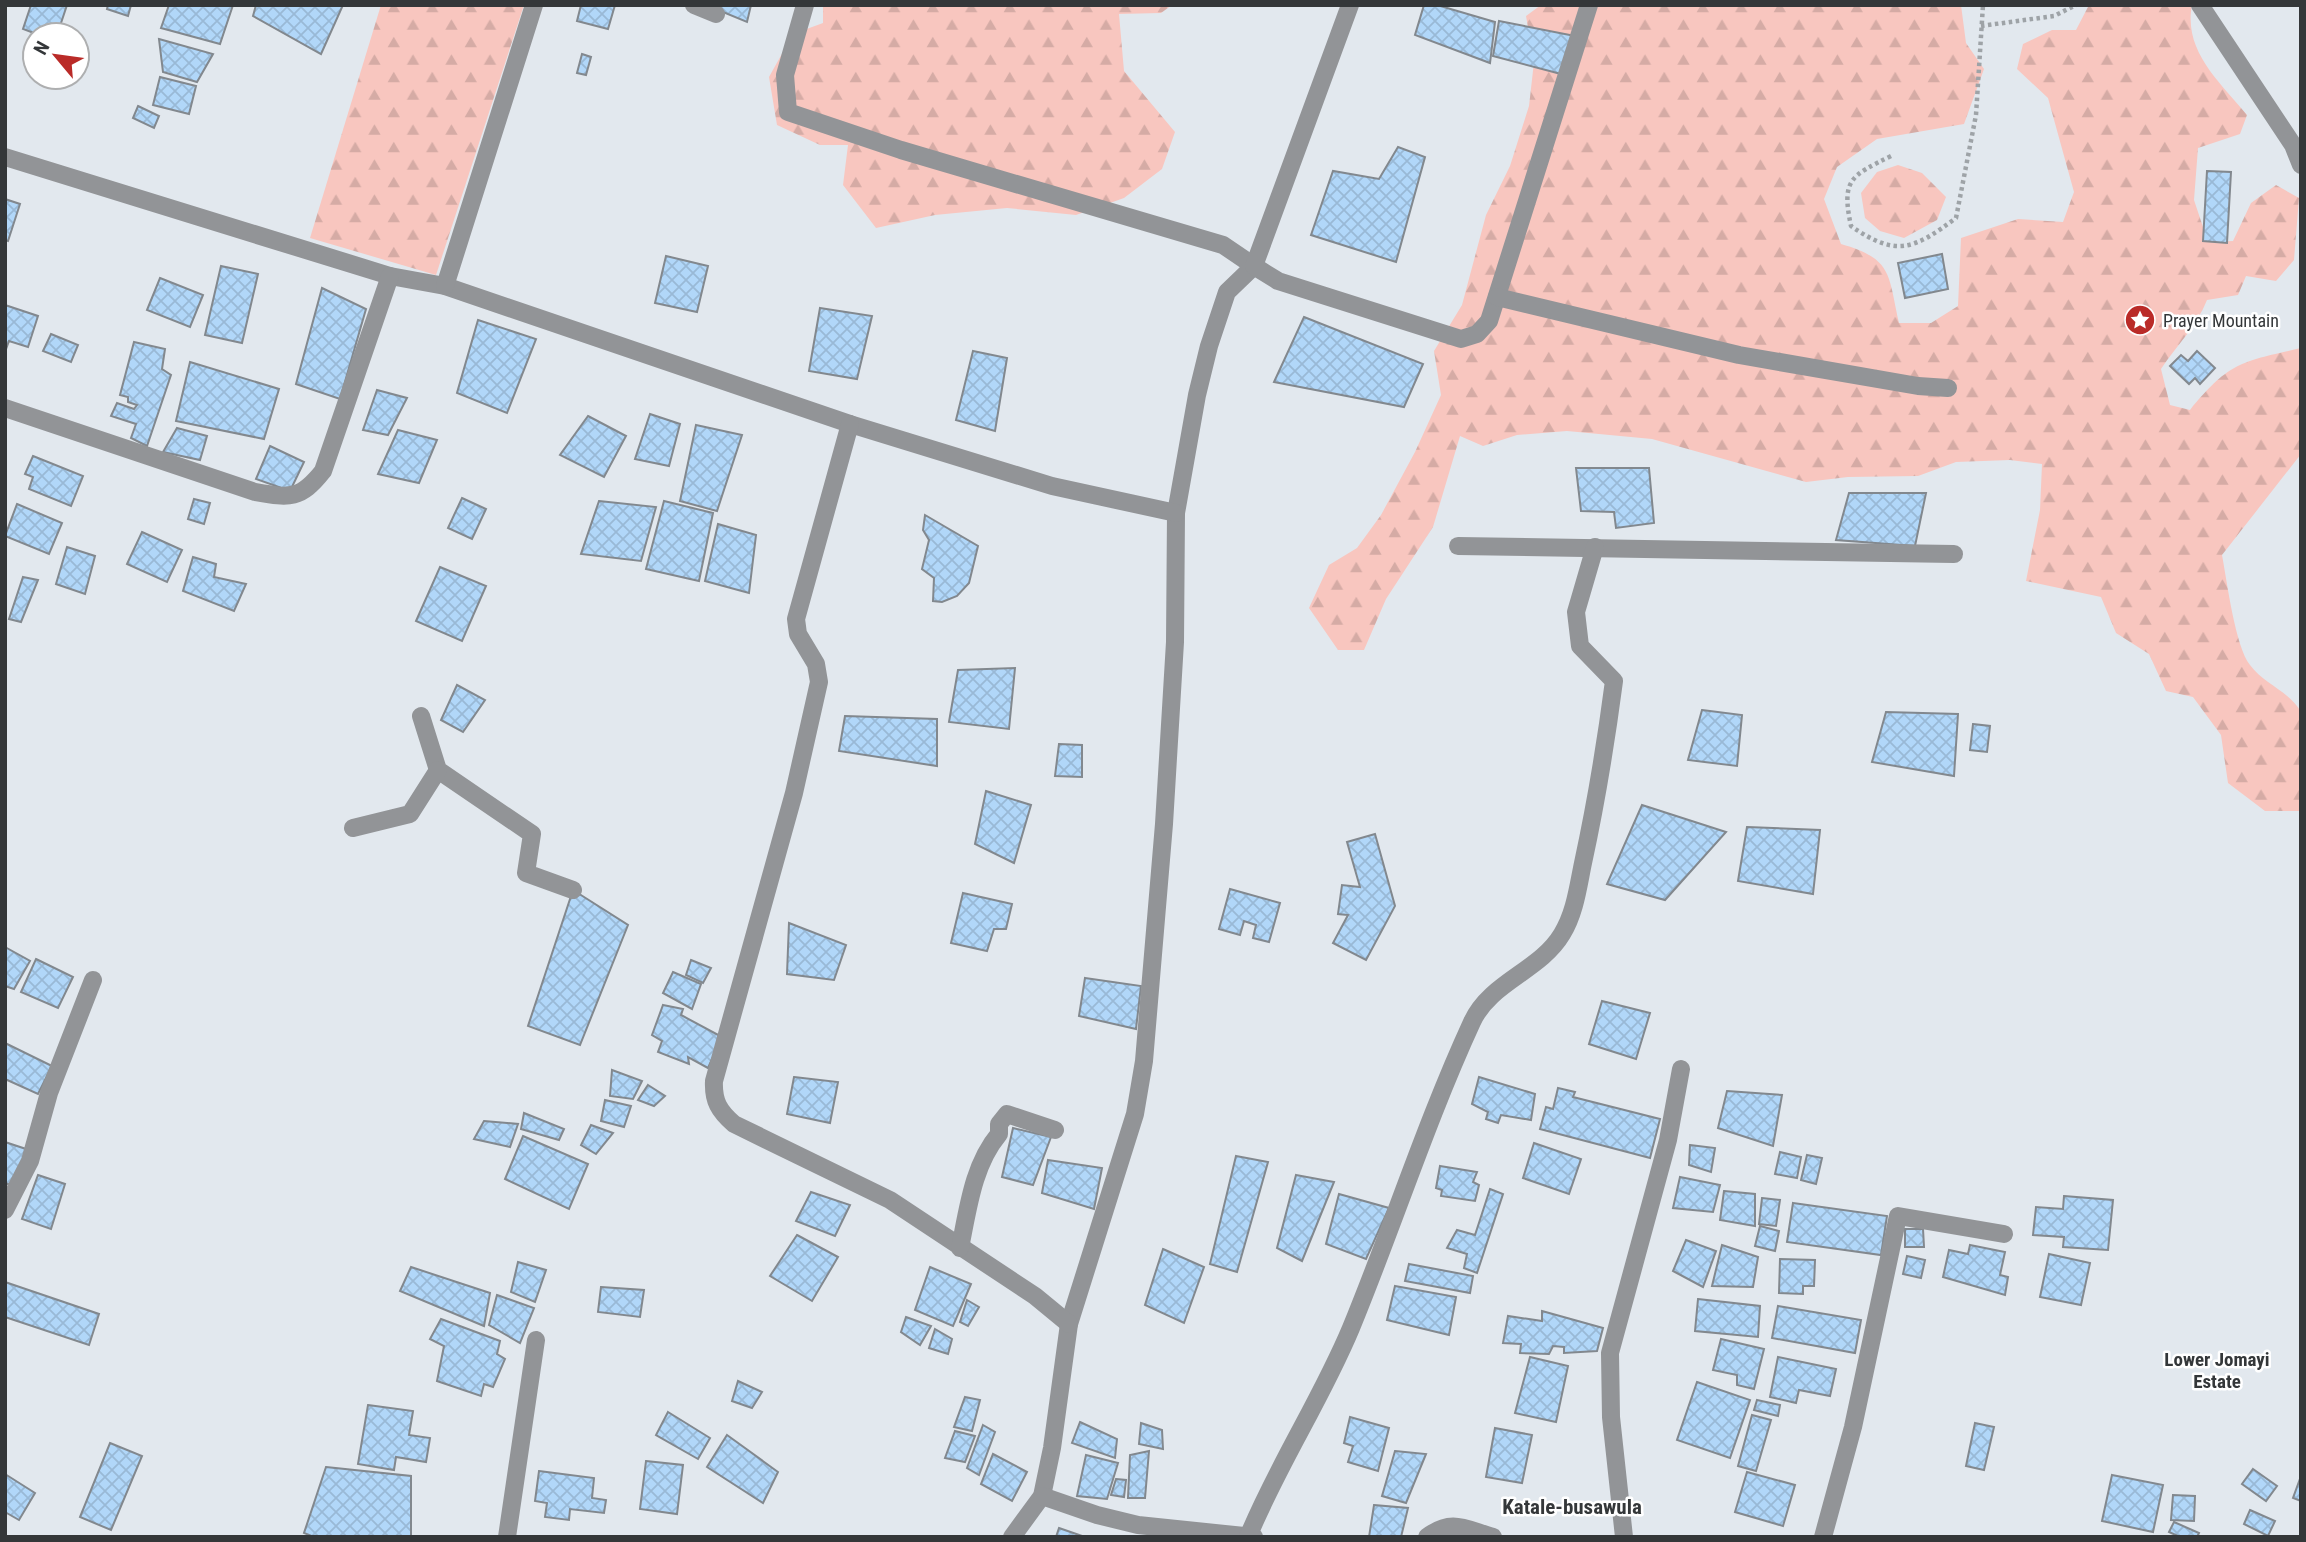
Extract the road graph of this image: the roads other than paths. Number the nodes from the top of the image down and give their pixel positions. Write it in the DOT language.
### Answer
graph roads {
  1 [pos="534,5"];
  2 [pos="694,5"];
  3 [pos="806,5"];
  4 [pos="1350,5"];
  5 [pos="1589,5"];
  6 [pos="2200,5"];
  7 [pos="716,14"];
  8 [pos="5,157"];
  9 [pos="2301,165"];
  10 [pos="1254,266"];
  11 [pos="390,276"];
  12 [pos="445,286"];
  13 [pos="1497,297"];
  14 [pos="1948,388"];
  15 [pos="5,408"];
  16 [pos="850,424"];
  17 [pos="1176,513"];
  18 [pos="1458,545"];
  19 [pos="1595,547"];
  20 [pos="1954,554"];
  21 [pos="421,716"];
  22 [pos="438,770"];
  23 [pos="353,828"];
  24 [pos="573,890"];
  25 [pos="93,980"];
  26 [pos="1681,1069"];
  27 [pos="1055,1130"];
  28 [pos="6,1206"];
  29 [pos="2004,1234"];
  30 [pos="960,1248"];
  31 [pos="1069,1324"];
  32 [pos="536,1340"];
  33 [pos="1042,1496"];
  34 [pos="1251,1536"];
  35 [pos="507,1537"];
  36 [pos="1012,1537"];
  37 [pos="1427,1537"];
  38 [pos="1493,1537"];
  39 [pos="1624,1537"];
  40 [pos="1823,1537"];
  1 -- 12 [label="street"];
  2 -- 7 [label="street"];
  3 -- 10 [label="street"];
  4 -- 10 [label="street"];
  5 -- 13 [label="street"];
  6 -- 9 [label="street"];
  8 -- 11 [label="street"];
  10 -- 13 [label="street"];
  10 -- 17 [label="street"];
  11 -- 12 [label="street"];
  11 -- 15 [label="street"];
  12 -- 16 [label="street"];
  13 -- 14 [label="street"];
  16 -- 17 [label="street"];
  16 -- 30 [label="street"];
  17 -- 31 [label="street"];
  18 -- 19 [label="street"];
  19 -- 20 [label="street"];
  19 -- 34 [label="street"];
  21 -- 22 [label="street"];
  22 -- 23 [label="street"];
  22 -- 24 [label="street"];
  25 -- 28 [label="street"];
  26 -- 39 [label="street"];
  27 -- 30 [label="street"];
  29 -- 40 [label="street"];
  30 -- 31 [label="street"];
  31 -- 33 [label="street"];
  32 -- 35 [label="street"];
  33 -- 34 [label="street"];
  33 -- 36 [label="street"];
  37 -- 38 [label="street"];
}
